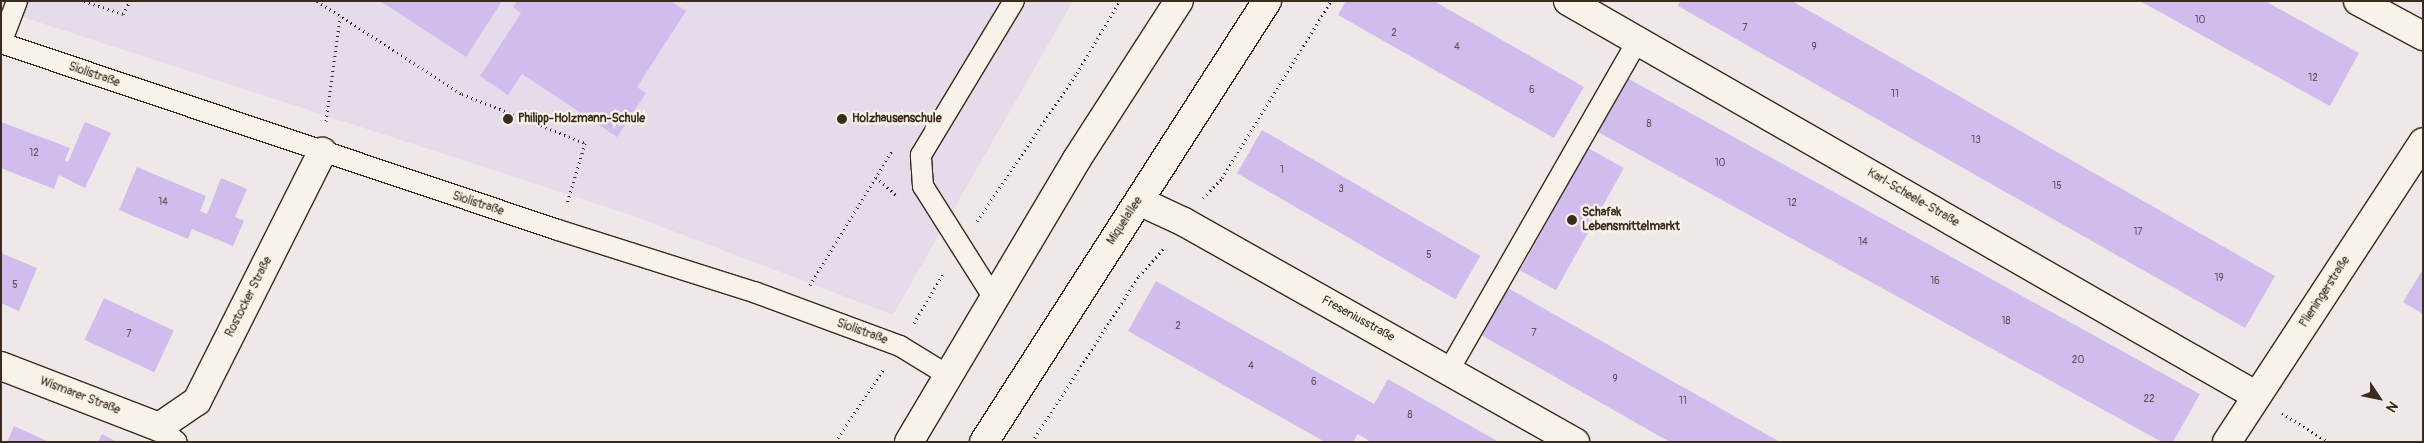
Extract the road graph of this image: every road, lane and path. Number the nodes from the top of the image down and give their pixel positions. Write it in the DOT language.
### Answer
graph roads {
  1 [pos="17,1"];
  2 [pos="84,1"];
  3 [pos="130,1"];
  4 [pos="317,1"];
  5 [pos="1014,1"];
  6 [pos="1179,1"];
  7 [pos="1266,1"];
  8 [pos="1331,1"];
  9 [pos="1568,1"];
  10 [pos="2358,1"];
  11 [pos="340,17"];
  12 [pos="2423,36"];
  13 [pos="1637,42"];
  14 [pos="1,43"];
  15 [pos="2423,142"];
  16 [pos="896,144"];
  17 [pos="322,152"];
  18 [pos="349,161"];
  19 [pos="1138,201"];
  20 [pos="1199,202"];
  21 [pos="558,230"];
  22 [pos="1167,245"];
  23 [pos="995,300"];
  24 [pos="796,308"];
  25 [pos="1,366"];
  26 [pos="1449,370"];
  27 [pos="949,376"];
  28 [pos="2257,396"];
  29 [pos="168,434"];
  30 [pos="908,442"];
  31 [pos="984,442"];
  32 [pos="1032,442"];
  33 [pos="1575,442"];
  34 [pos="2227,442"];
  35 [pos="2328,442"];
  1 -- 14 [label="lane"];
  2 -- 3 [label="path"];
  4 -- 11 [label="path"];
  5 -- 23 [label="lane"];
  6 -- 23 [label="street"];
  7 -- 19 [label="street, Miquelallee"];
  8 -- 20 [label="path"];
  9 -- 13 [label="street, Karl-Scheele-Straße"];
  10 -- 12 [label="street"];
  11 -- 18 [label="path"];
  11 -- 21 [label="path"];
  13 -- 26 [label="lane"];
  13 -- 28 [label="street, Karl-Scheele-Straße"];
  14 -- 17 [label="lane, Siolistraße"];
  15 -- 28 [label="street, Plieningerstraße"];
  16 -- 24 [label="path"];
  17 -- 18 [label="lane, Siolistraße"];
  17 -- 29 [label="street, Rostocker Straße"];
  18 -- 21 [label="lane, Siolistraße"];
  19 -- 26 [label="street, Freseniusstraße"];
  19 -- 31 [label="street, Miquelallee"];
  21 -- 24 [label="lane, Siolistraße"];
  22 -- 32 [label="path"];
  23 -- 27 [label="street"];
  24 -- 27 [label="lane, Siolistraße"];
  25 -- 29 [label="street, Wismarer Straße"];
  26 -- 33 [label="street, Freseniusstraße"];
  27 -- 30 [label="street"];
  28 -- 34 [label="street, Plieningerstraße"];
  28 -- 35 [label="path"];
}
